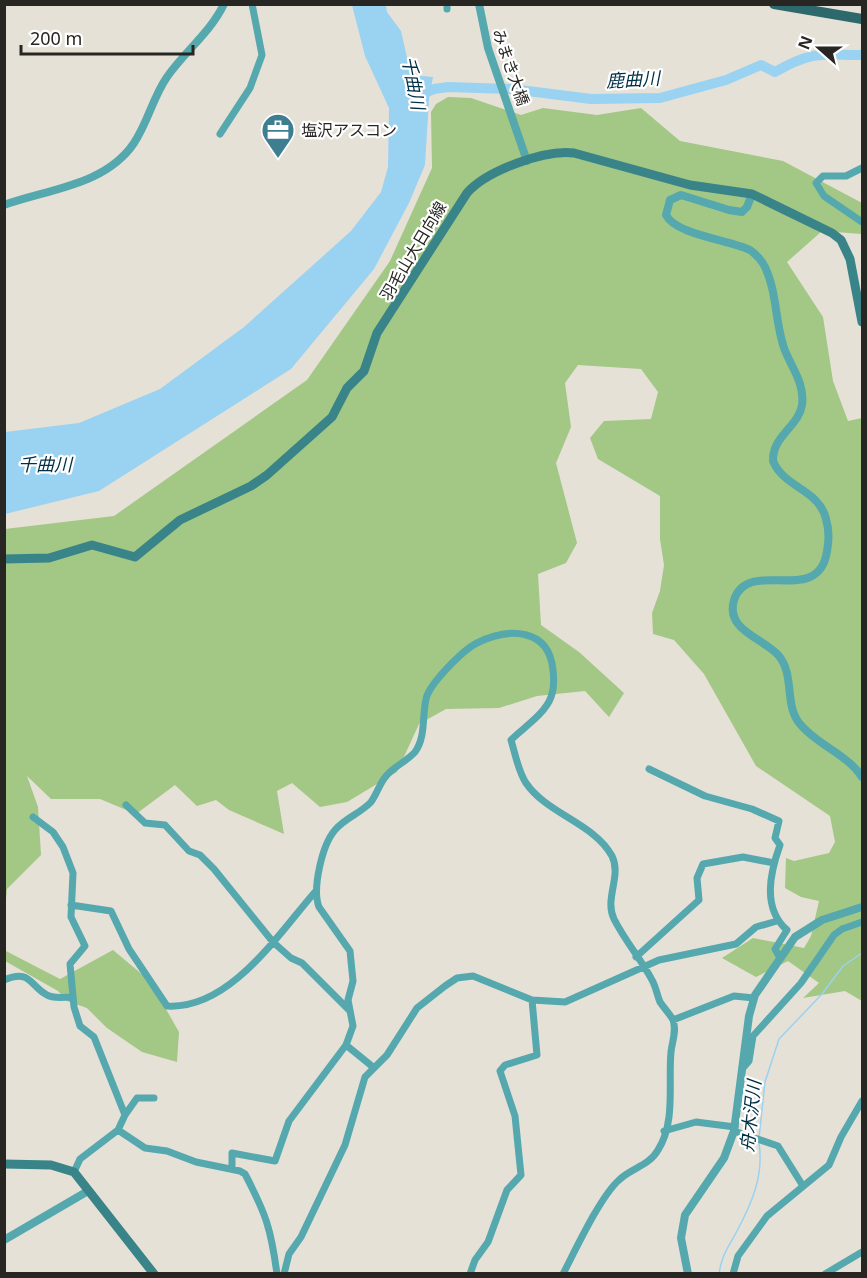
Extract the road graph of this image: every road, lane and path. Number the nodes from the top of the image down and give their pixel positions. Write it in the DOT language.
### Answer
graph roads {
  1 [pos="224,4"];
  2 [pos="252,4"];
  3 [pos="479,4"];
  4 [pos="774,4"];
  5 [pos="862,19"];
  6 [pos="220,135"];
  7 [pos="527,161"];
  8 [pos="862,168"];
  9 [pos="752,194"];
  10 [pos="4,205"];
  11 [pos="862,222"];
  12 [pos="862,322"];
  13 [pos="4,560"];
  14 [pos="649,769"];
  15 [pos="862,777"];
  16 [pos="126,804"];
  17 [pos="33,818"];
  18 [pos="774,863"];
  19 [pos="315,892"];
  20 [pos="71,905"];
  21 [pos="862,907"];
  22 [pos="777,921"];
  23 [pos="862,922"];
  24 [pos="273,942"];
  25 [pos="779,956"];
  26 [pos="636,957"];
  27 [pos="644,968"];
  28 [pos="4,980"];
  29 [pos="72,997"];
  30 [pos="754,998"];
  31 [pos="532,1000"];
  32 [pos="350,1011"];
  33 [pos="673,1020"];
  34 [pos="346,1045"];
  35 [pos="373,1067"];
  36 [pos="743,1068"];
  37 [pos="154,1098"];
  38 [pos="862,1101"];
  39 [pos="125,1115"];
  40 [pos="735,1129"];
  41 [pos="117,1130"];
  42 [pos="664,1131"];
  43 [pos="4,1164"];
  44 [pos="232,1168"];
  45 [pos="74,1172"];
  46 [pos="803,1186"];
  47 [pos="88,1191"];
  48 [pos="4,1240"];
  49 [pos="862,1251"];
  50 [pos="154,1274"];
  51 [pos="277,1274"];
  52 [pos="284,1274"];
  53 [pos="470,1274"];
  54 [pos="563,1274"];
  55 [pos="688,1274"];
  56 [pos="733,1274"];
  57 [pos="825,1274"];
  1 -- 10 [label="street"];
  2 -- 6 [label="street"];
  3 -- 7 [label="street, みまき大橋"];
  4 -- 5 [label="main road"];
  7 -- 9 [label="main road, 羽毛山大日向線"];
  7 -- 13 [label="main road, 羽毛山大日向線"];
  8 -- 11 [label="street"];
  9 -- 12 [label="main road, 羽毛山大日向線"];
  9 -- 15 [label="street"];
  14 -- 18 [label="street"];
  16 -- 24 [label="street"];
  17 -- 20 [label="street"];
  18 -- 22 [label="street"];
  18 -- 26 [label="street"];
  19 -- 24 [label="street"];
  19 -- 26 [label="street"];
  19 -- 32 [label="street"];
  20 -- 24 [label="street"];
  20 -- 29 [label="street"];
  21 -- 25 [label="street"];
  22 -- 25 [label="street"];
  22 -- 27 [label="street"];
  23 -- 36 [label="street"];
  24 -- 32 [label="street"];
  25 -- 30 [label="street"];
  26 -- 27 [label="street"];
  27 -- 31 [label="street"];
  27 -- 33 [label="street"];
  28 -- 29 [label="street"];
  29 -- 39 [label="street"];
  30 -- 33 [label="street"];
  30 -- 36 [label="street"];
  31 -- 35 [label="street"];
  31 -- 53 [label="street"];
  32 -- 34 [label="street"];
  33 -- 42 [label="street"];
  34 -- 35 [label="street"];
  34 -- 44 [label="street"];
  35 -- 52 [label="street"];
  36 -- 40 [label="street"];
  37 -- 39 [label="street"];
  38 -- 46 [label="street"];
  39 -- 41 [label="street"];
  40 -- 42 [label="street"];
  40 -- 46 [label="street"];
  40 -- 55 [label="street"];
  41 -- 44 [label="street"];
  41 -- 45 [label="street"];
  42 -- 54 [label="street"];
  43 -- 45 [label="main road"];
  44 -- 51 [label="street"];
  45 -- 47 [label="main road"];
  46 -- 56 [label="street"];
  47 -- 48 [label="street"];
  47 -- 50 [label="main road"];
  49 -- 57 [label="street"];
}
